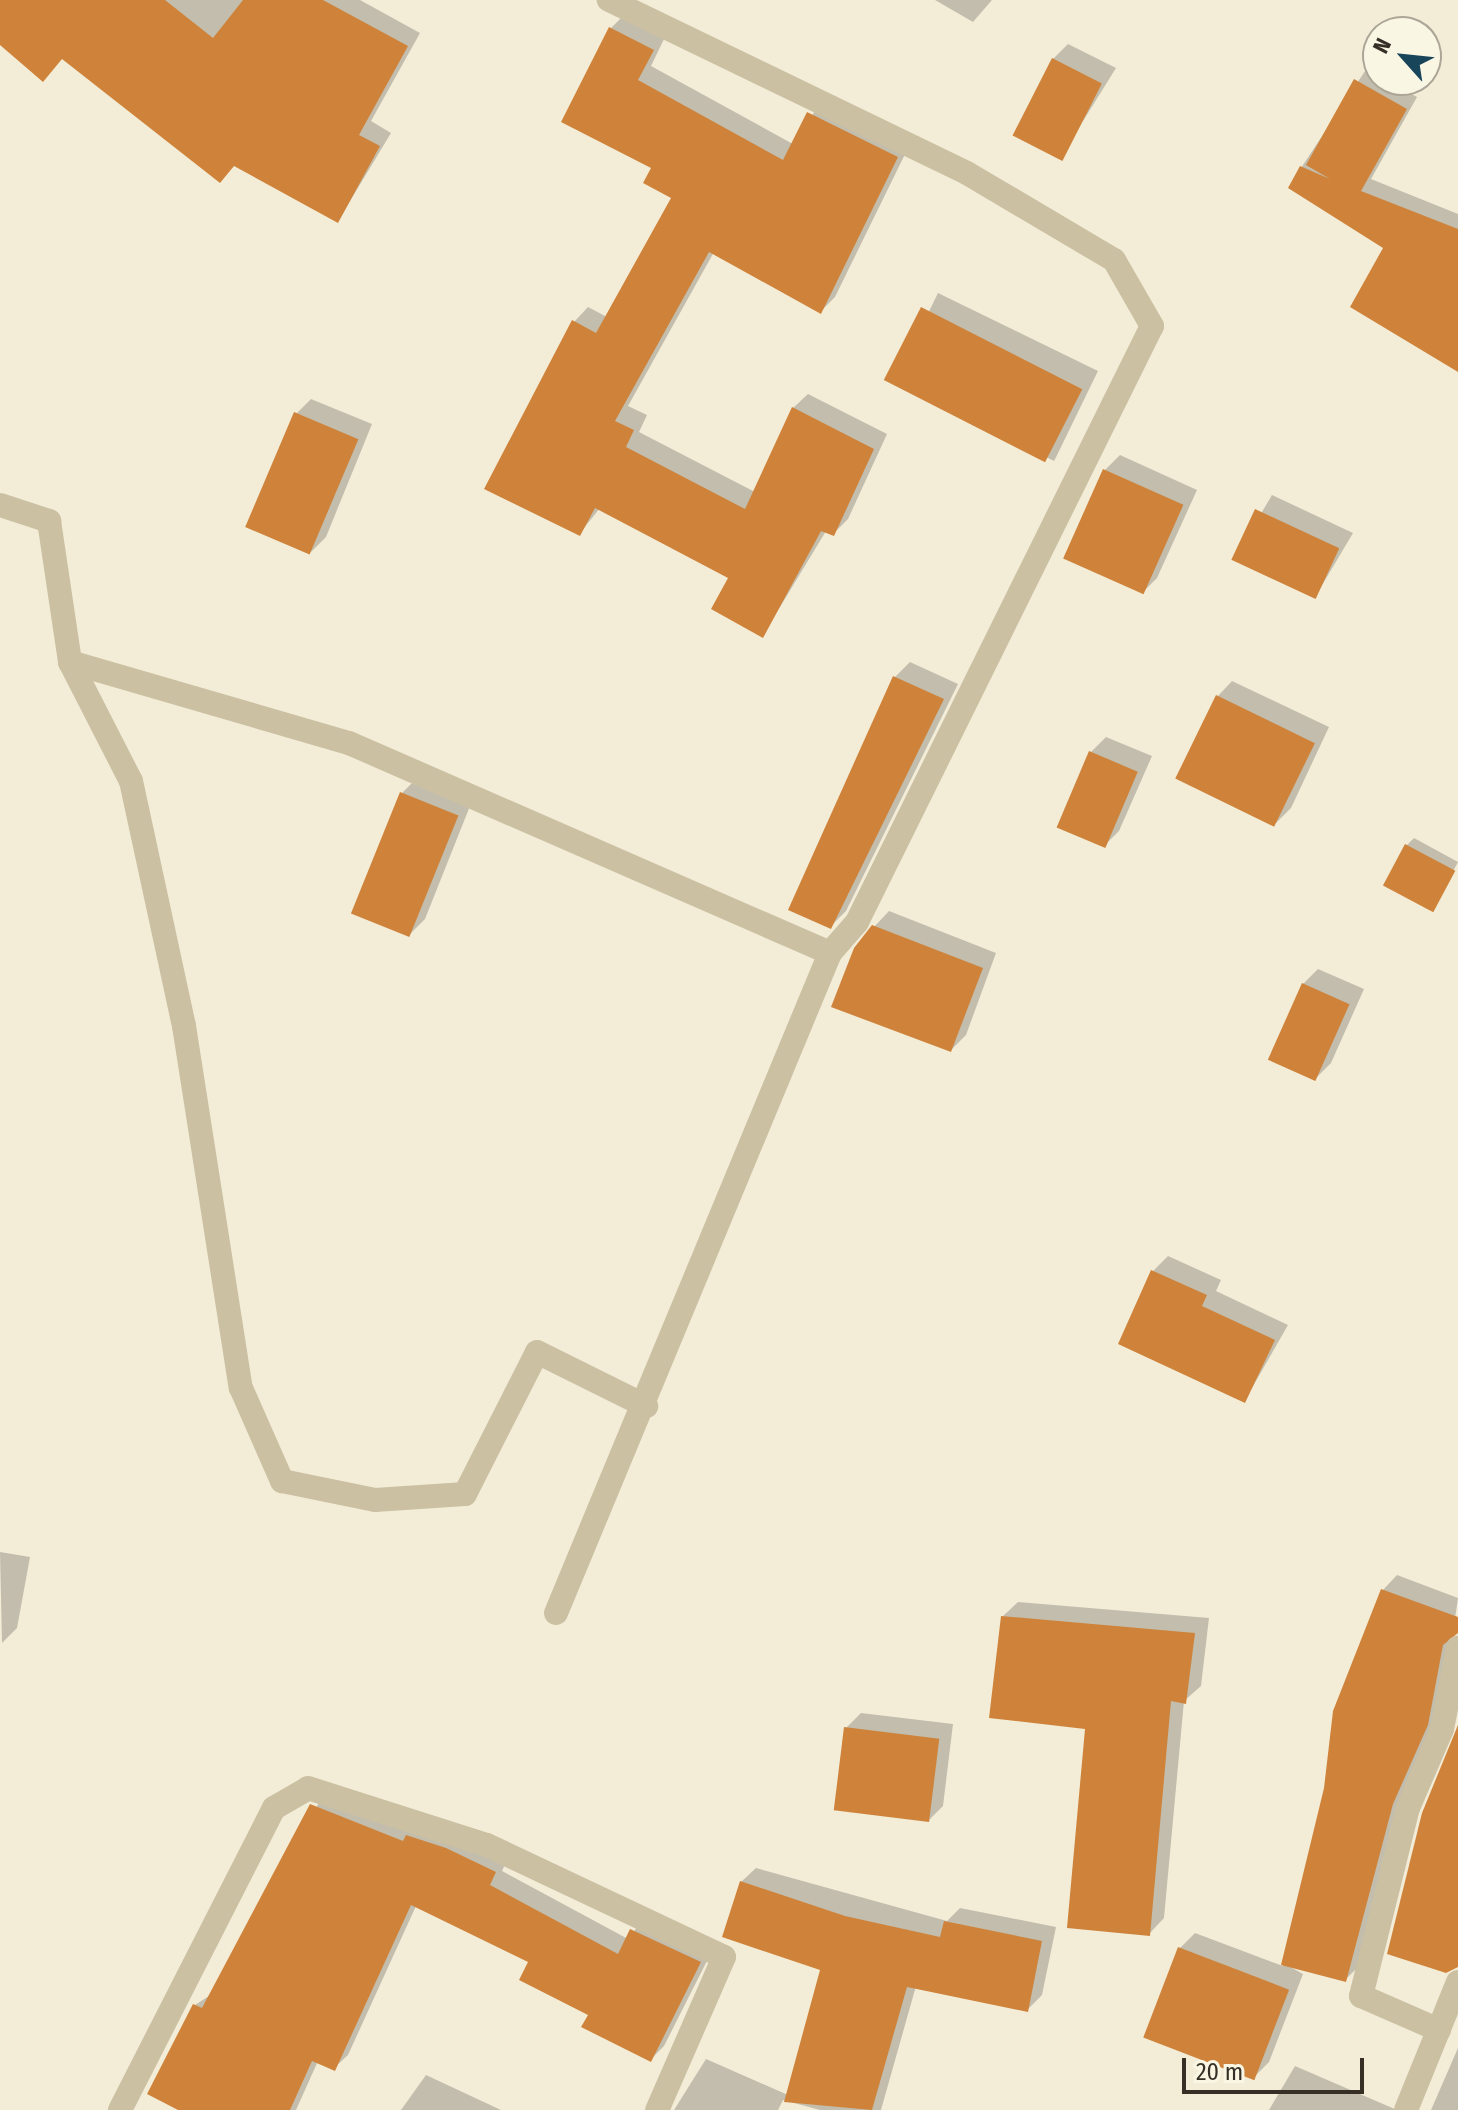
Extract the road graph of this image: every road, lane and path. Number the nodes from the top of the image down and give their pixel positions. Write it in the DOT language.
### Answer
graph roads {
  1 [pos="609,0"];
  2 [pos="0,505"];
  3 [pos="70,662"];
  4 [pos="830,953"];
  5 [pos="646,1406"];
  6 [pos="556,1613"];
  7 [pos="1458,1648"];
  8 [pos="1458,1982"];
  9 [pos="1439,2030"];
  10 [pos="120,2110"];
  11 [pos="657,2110"];
  12 [pos="1406,2110"];
  1 -- 4 [label="street"];
  2 -- 3 [label="street"];
  3 -- 4 [label="street"];
  3 -- 5 [label="street"];
  4 -- 5 [label="street"];
  5 -- 6 [label="street"];
  7 -- 9 [label="street"];
  8 -- 9 [label="street"];
  9 -- 12 [label="street"];
  10 -- 11 [label="street"];
}
